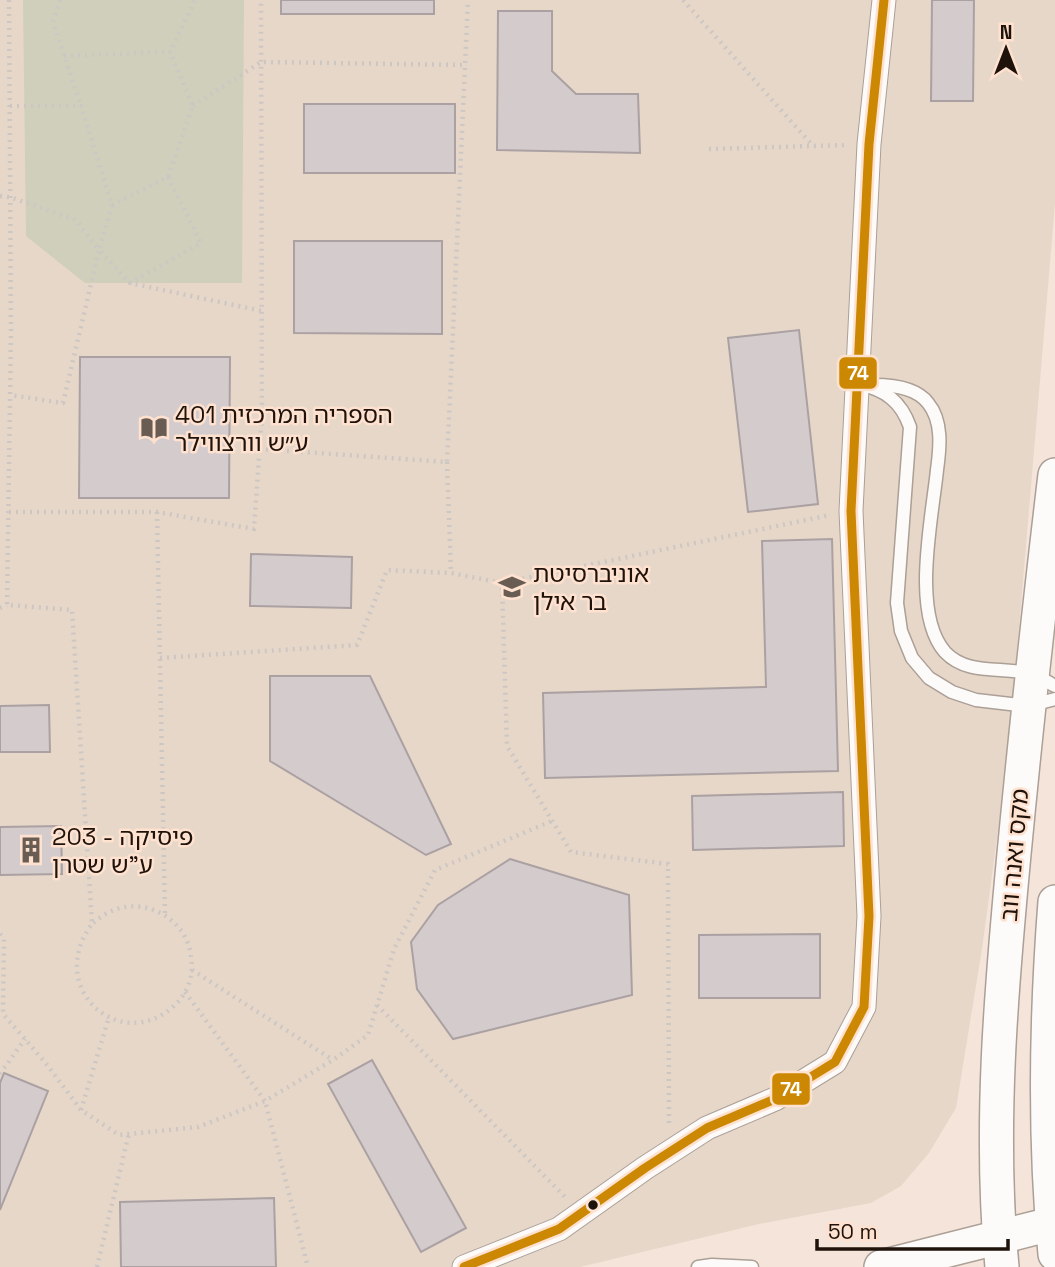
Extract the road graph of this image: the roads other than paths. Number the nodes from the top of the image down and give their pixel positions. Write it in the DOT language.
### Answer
graph roads {
  1 [pos="884,0"];
  2 [pos="859,384"];
  3 [pos="1055,475"];
  4 [pos="1042,691"];
  5 [pos="1055,902"];
  6 [pos="1052,1120"];
  7 [pos="1054,1233"];
  8 [pos="1001,1251"];
  9 [pos="464,1267"];
  10 [pos="698,1267"];
  11 [pos="752,1267"];
  12 [pos="881,1267"];
  1 -- 2 [label="street"];
  2 -- 4 [label="lane"];
  2 -- 4 [label="lane"];
  2 -- 9 [label="street"];
  3 -- 4 [label="street, מקס ואנה ווב"];
  4 -- 8 [label="street, מקס ואנה ווב"];
  5 -- 6 [label="street, מקס ואנה ווב"];
  6 -- 7 [label="street, מקס ואנה ווב"];
  7 -- 8 [label="street"];
  8 -- 12 [label="street"];
  10 -- 11 [label="lane"];
}
